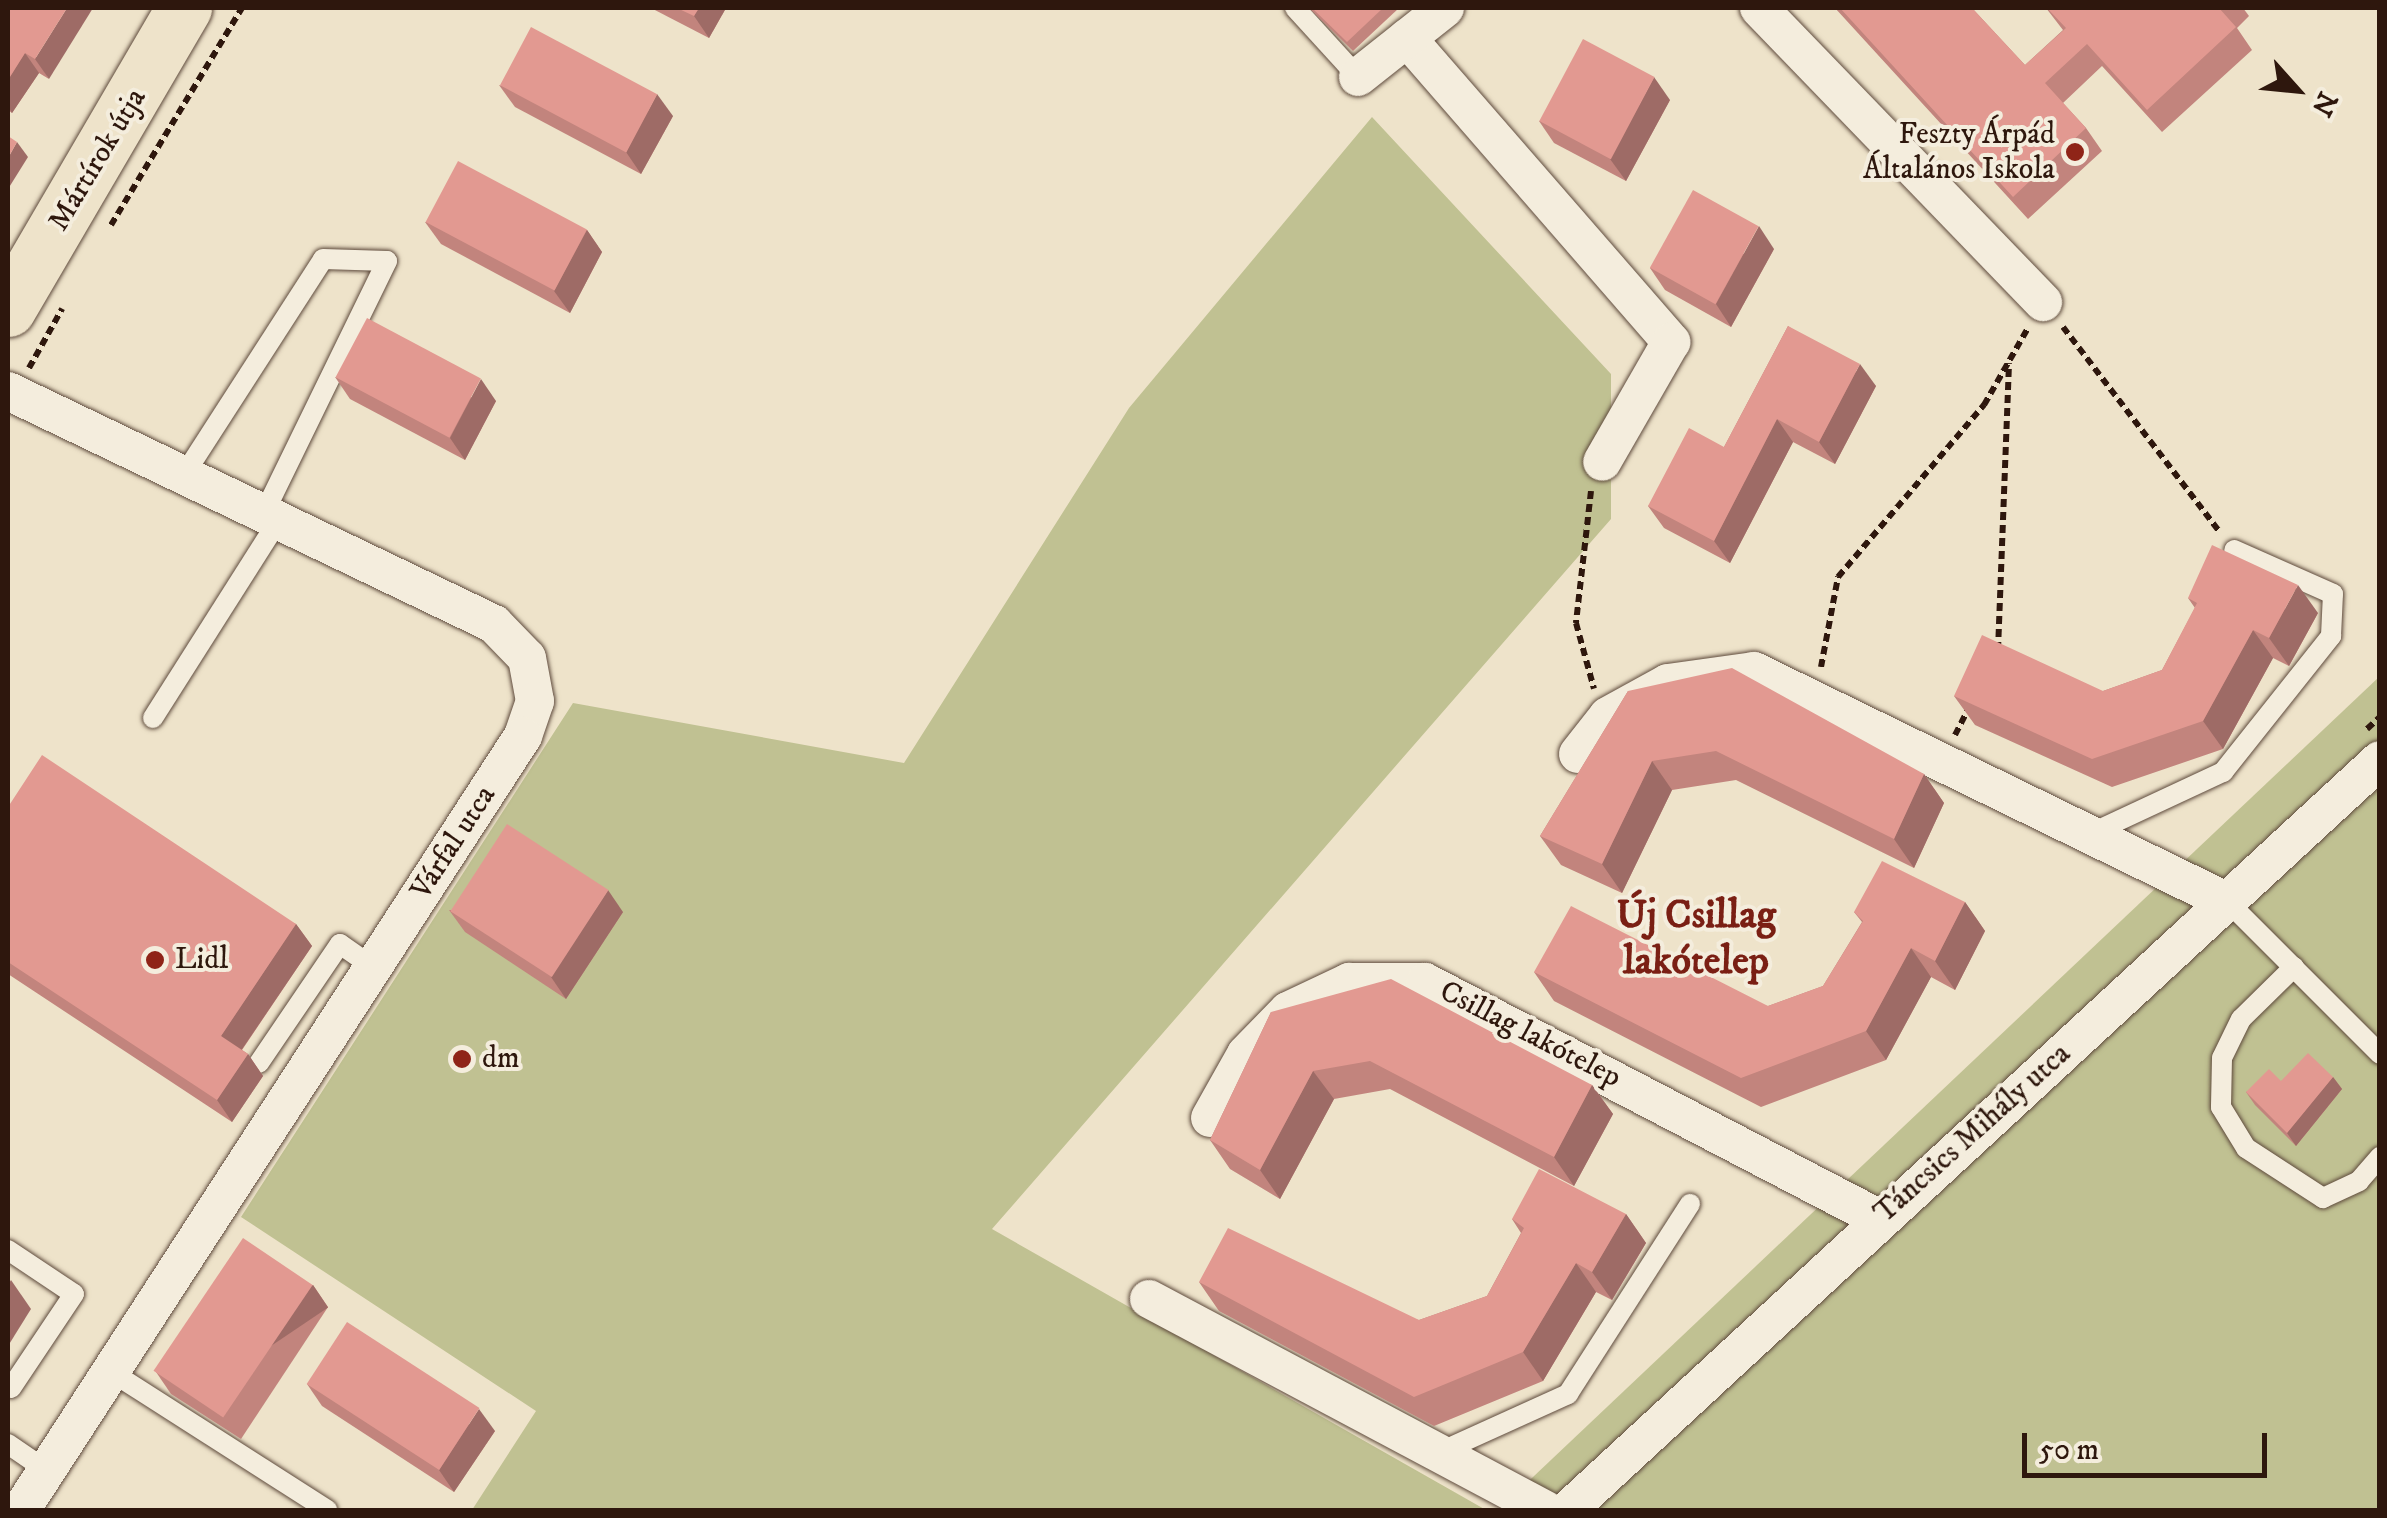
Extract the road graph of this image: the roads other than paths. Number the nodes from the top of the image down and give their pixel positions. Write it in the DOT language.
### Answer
graph roads {
  1 [pos="184,8"];
  2 [pos="1295,8"];
  3 [pos="1445,8"];
  4 [pos="1759,8"];
  5 [pos="1407,38"];
  6 [pos="1358,77"];
  7 [pos="2043,302"];
  8 [pos="8,309"];
  9 [pos="8,391"];
  10 [pos="1602,462"];
  11 [pos="182,478"];
  12 [pos="269,521"];
  13 [pos="2234,550"];
  14 [pos="154,718"];
  15 [pos="1578,754"];
  16 [pos="2380,760"];
  17 [pos="2092,832"];
  18 [pos="2228,902"];
  19 [pos="374,966"];
  20 [pos="2294,967"];
  21 [pos="2380,1054"];
  22 [pos="259,1063"];
  23 [pos="1210,1118"];
  24 [pos="2380,1157"];
  25 [pos="1690,1204"];
  26 [pos="1880,1219"];
  27 [pos="8,1250"];
  28 [pos="1148,1299"];
  29 [pos="110,1371"];
  30 [pos="12,1388"];
  31 [pos="8,1444"];
  32 [pos="1438,1453"];
  33 [pos="46,1470"];
  34 [pos="21,1510"];
  35 [pos="327,1510"];
  36 [pos="1545,1510"];
  37 [pos="1568,1510"];
  1 -- 8 [label="main road, Mártírok útja"];
  2 -- 6 [label="lane"];
  3 -- 5 [label="street"];
  4 -- 7 [label="street"];
  5 -- 6 [label="street"];
  5 -- 10 [label="street"];
  9 -- 11 [label="street, Várfal utca"];
  11 -- 12 [label="street, Várfal utca"];
  11 -- 12 [label="lane"];
  12 -- 14 [label="lane"];
  12 -- 19 [label="street, Várfal utca"];
  13 -- 17 [label="lane"];
  15 -- 17 [label="street"];
  16 -- 18 [label="street, Táncsics Mihály utca"];
  17 -- 18 [label="street"];
  18 -- 20 [label="lane"];
  18 -- 26 [label="street, Táncsics Mihály utca"];
  19 -- 22 [label="lane"];
  19 -- 29 [label="street, Várfal utca"];
  20 -- 21 [label="lane"];
  20 -- 24 [label="lane"];
  23 -- 26 [label="street, Csillag lakótelep"];
  25 -- 32 [label="lane"];
  26 -- 37 [label="street, Táncsics Mihály utca"];
  27 -- 30 [label="lane"];
  28 -- 32 [label="street"];
  29 -- 33 [label="street, Várfal utca"];
  29 -- 35 [label="lane"];
  31 -- 33 [label="lane"];
  32 -- 36 [label="street"];
  33 -- 34 [label="street, Várfal utca"];
}
